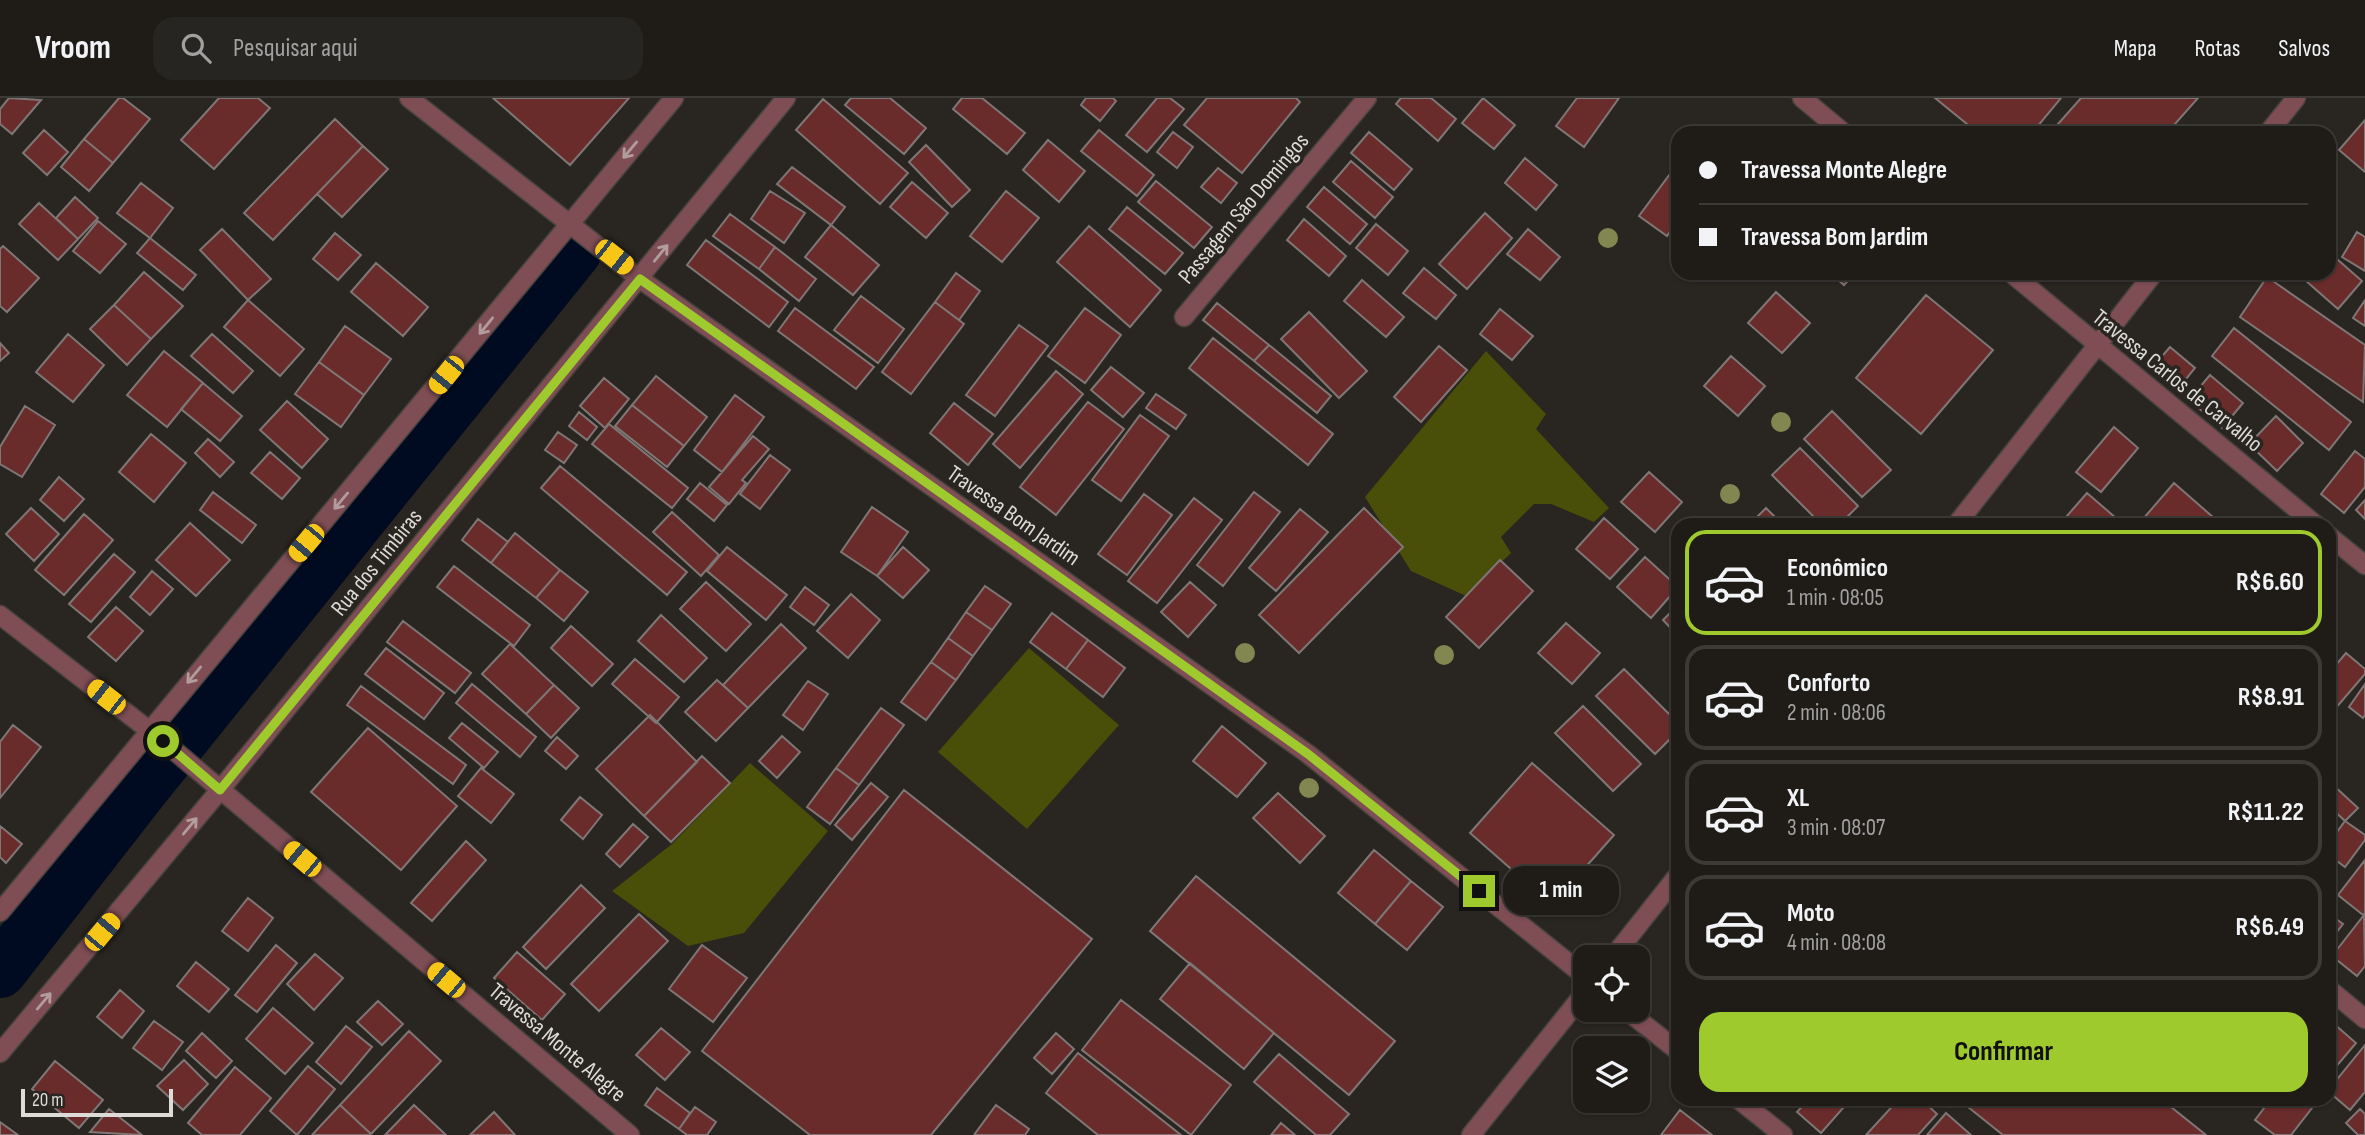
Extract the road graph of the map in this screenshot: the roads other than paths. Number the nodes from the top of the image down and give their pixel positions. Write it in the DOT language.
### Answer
graph roads {
  1 [pos="409,98"];
  2 [pos="674,98"];
  3 [pos="786,98"];
  4 [pos="1367,98"];
  5 [pos="1802,98"];
  6 [pos="2296,98"];
  7 [pos="1836,126"];
  8 [pos="2274,126"];
  9 [pos="569,223"];
  10 [pos="637,276"];
  11 [pos="2019,280"];
  12 [pos="2148,280"];
  13 [pos="1184,317"];
  14 [pos="2096,345"];
  15 [pos="1961,518"];
  16 [pos="2307,518"];
  17 [pos="2336,542"];
  18 [pos="2365,565"];
  19 [pos="0,615"];
  20 [pos="149,730"];
  21 [pos="220,790"];
  22 [pos="1671,884"];
  23 [pos="0,912"];
  24 [pos="1623,945"];
  25 [pos="1573,967"];
  26 [pos="2336,995"];
  27 [pos="1573,1007"];
  28 [pos="2365,1019"];
  29 [pos="1641,1022"];
  30 [pos="1671,1045"];
  31 [pos="0,1054"];
  32 [pos="1747,1106"];
  33 [pos="630,1135"];
  34 [pos="1471,1135"];
  35 [pos="1783,1135"];
  1 -- 9 [label="street, Travessa Bom Jardim"];
  2 -- 9 [label="street, one-way"];
  10 -- 3 [label="street, Rua dos Timbiras, one-way"];
  4 -- 13 [label="street, Passagem São Domingos"];
  5 -- 7 [label="street"];
  6 -- 8 [label="street"];
  9 -- 10 [label="street, Travessa Bom Jardim"];
  9 -- 20 [label="street, one-way"];
  10 -- 21 [label="street, Rua dos Timbiras"];
  10 -- 25 [label="street, Travessa Bom Jardim"];
  11 -- 14 [label="street, Travessa Carlos de Carvalho"];
  12 -- 14 [label="street"];
  14 -- 15 [label="street"];
  14 -- 16 [label="street, Travessa Carlos de Carvalho"];
  17 -- 18 [label="street"];
  19 -- 20 [label="street, Travessa Monte Alegre"];
  20 -- 21 [label="street, Travessa Monte Alegre"];
  20 -- 23 [label="street"];
  31 -- 21 [label="street, Rua dos Timbiras, one-way"];
  21 -- 33 [label="street, Travessa Monte Alegre"];
  22 -- 24 [label="street"];
  26 -- 28 [label="street"];
  27 -- 34 [label="street"];
  29 -- 30 [label="street"];
  32 -- 35 [label="street"];
}
